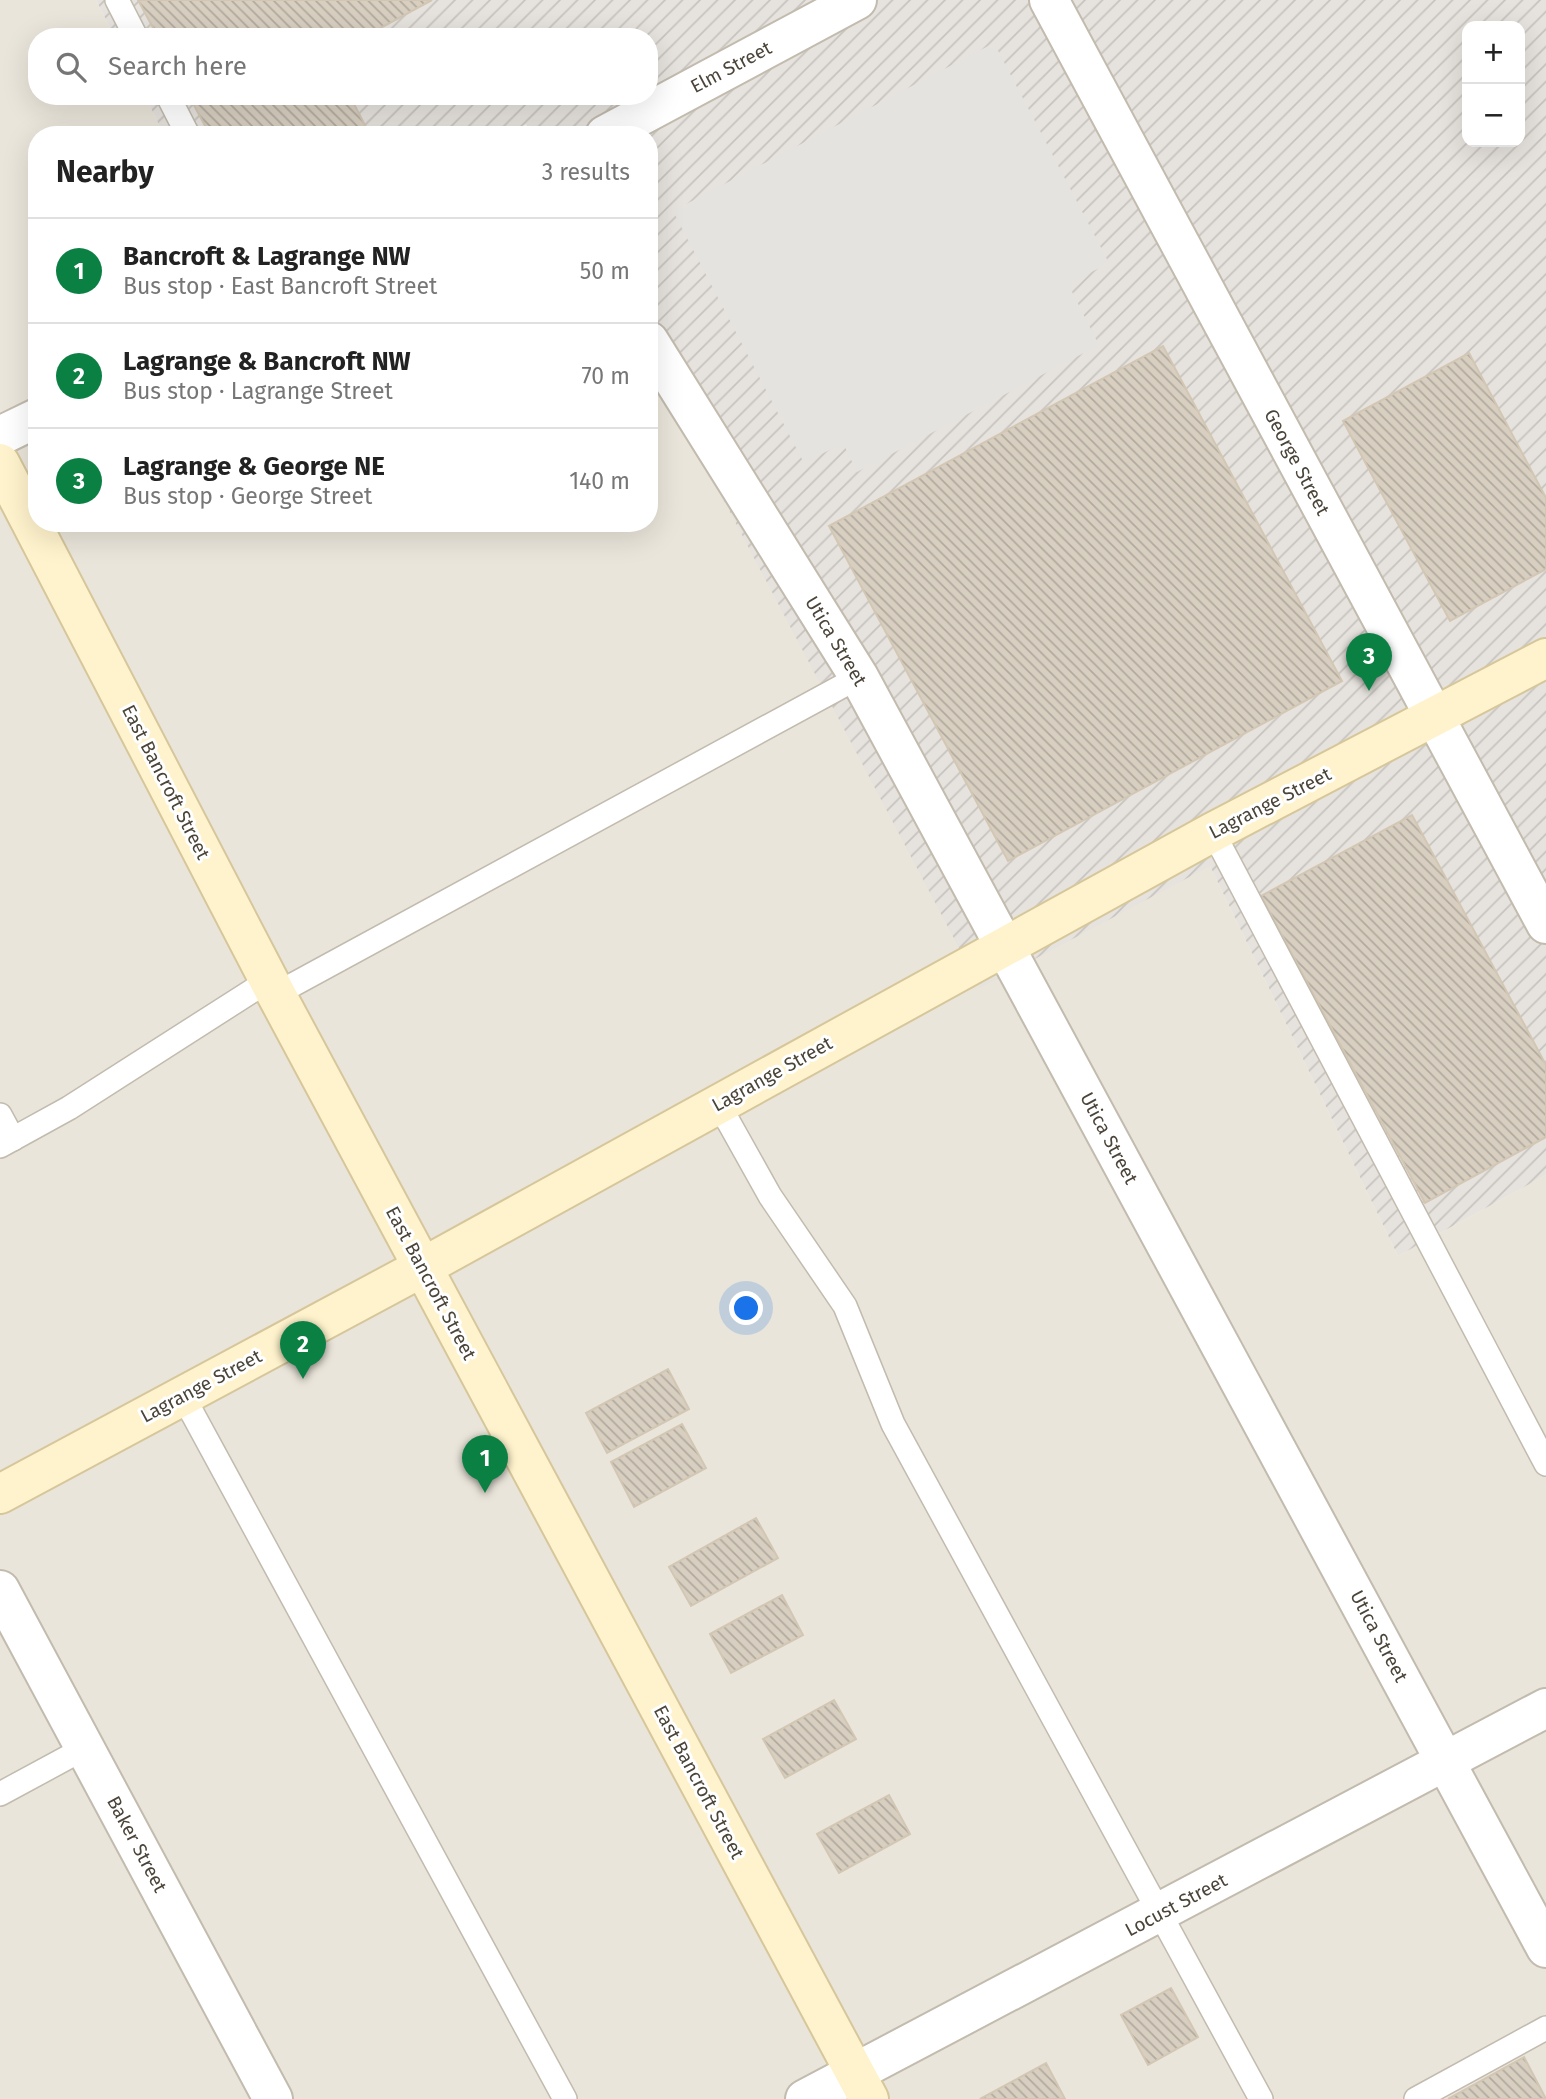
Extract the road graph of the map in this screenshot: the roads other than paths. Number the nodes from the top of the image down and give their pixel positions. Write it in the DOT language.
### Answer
graph roads {
  1 [pos="117,0"];
  2 [pos="857,0"];
  3 [pos="1049,0"];
  4 [pos="131,28"];
  5 [pos="173,105"];
  6 [pos="183,126"];
  7 [pos="623,126"];
  8 [pos="658,355"];
  9 [pos="28,422"];
  10 [pos="0,436"];
  11 [pos="0,463"];
  12 [pos="28,517"];
  13 [pos="36,532"];
  14 [pos="1546,658"];
  15 [pos="859,677"];
  16 [pos="1434,717"];
  17 [pos="1213,832"];
  18 [pos="1546,924"];
  19 [pos="1005,946"];
  20 [pos="272,987"];
  21 [pos="718,1103"];
  22 [pos="0,1115"];
  23 [pos="6,1142"];
  24 [pos="423,1267"];
  25 [pos="183,1396"];
  26 [pos="1546,1464"];
  27 [pos="0,1494"];
  28 [pos="0,1590"];
  29 [pos="1546,1708"];
  30 [pos="85,1748"];
  31 [pos="1447,1763"];
  32 [pos="0,1794"];
  33 [pos="1160,1913"];
  34 [pos="1546,1948"];
  35 [pos="1546,2028"];
  36 [pos="862,2085"];
  37 [pos="273,2099"];
  38 [pos="565,2099"];
  39 [pos="806,2099"];
  40 [pos="1261,2099"];
  41 [pos="1416,2099"];
  1 -- 4 [label="lane"];
  2 -- 7 [label="street, Elm Street"];
  3 -- 16 [label="street, George Street"];
  5 -- 6 [label="lane"];
  8 -- 15 [label="street, Utica Street"];
  9 -- 10 [label="street"];
  11 -- 12 [label="street, East Bancroft Street"];
  13 -- 20 [label="street, East Bancroft Street"];
  14 -- 16 [label="street, Lagrange Street"];
  15 -- 19 [label="street, Utica Street"];
  15 -- 20 [label="lane"];
  16 -- 17 [label="street, Lagrange Street"];
  16 -- 18 [label="street, George Street"];
  17 -- 19 [label="street, Lagrange Street"];
  17 -- 26 [label="lane"];
  19 -- 21 [label="street, Lagrange Street"];
  19 -- 31 [label="street, Utica Street"];
  20 -- 23 [label="lane"];
  20 -- 24 [label="street, East Bancroft Street"];
  21 -- 24 [label="street, Lagrange Street"];
  21 -- 33 [label="lane"];
  22 -- 23 [label="lane"];
  24 -- 25 [label="street, Lagrange Street"];
  24 -- 36 [label="street, East Bancroft Street"];
  25 -- 27 [label="street, Lagrange Street"];
  25 -- 38 [label="lane"];
  28 -- 30 [label="street, Baker Street"];
  29 -- 31 [label="street, Locust Street"];
  30 -- 32 [label="lane"];
  30 -- 37 [label="street, Baker Street"];
  31 -- 33 [label="street, Locust Street"];
  31 -- 34 [label="street, Utica Street"];
  33 -- 36 [label="street, Locust Street"];
  33 -- 40 [label="lane"];
  35 -- 41 [label="lane"];
  36 -- 39 [label="street, Locust Street"];
}
